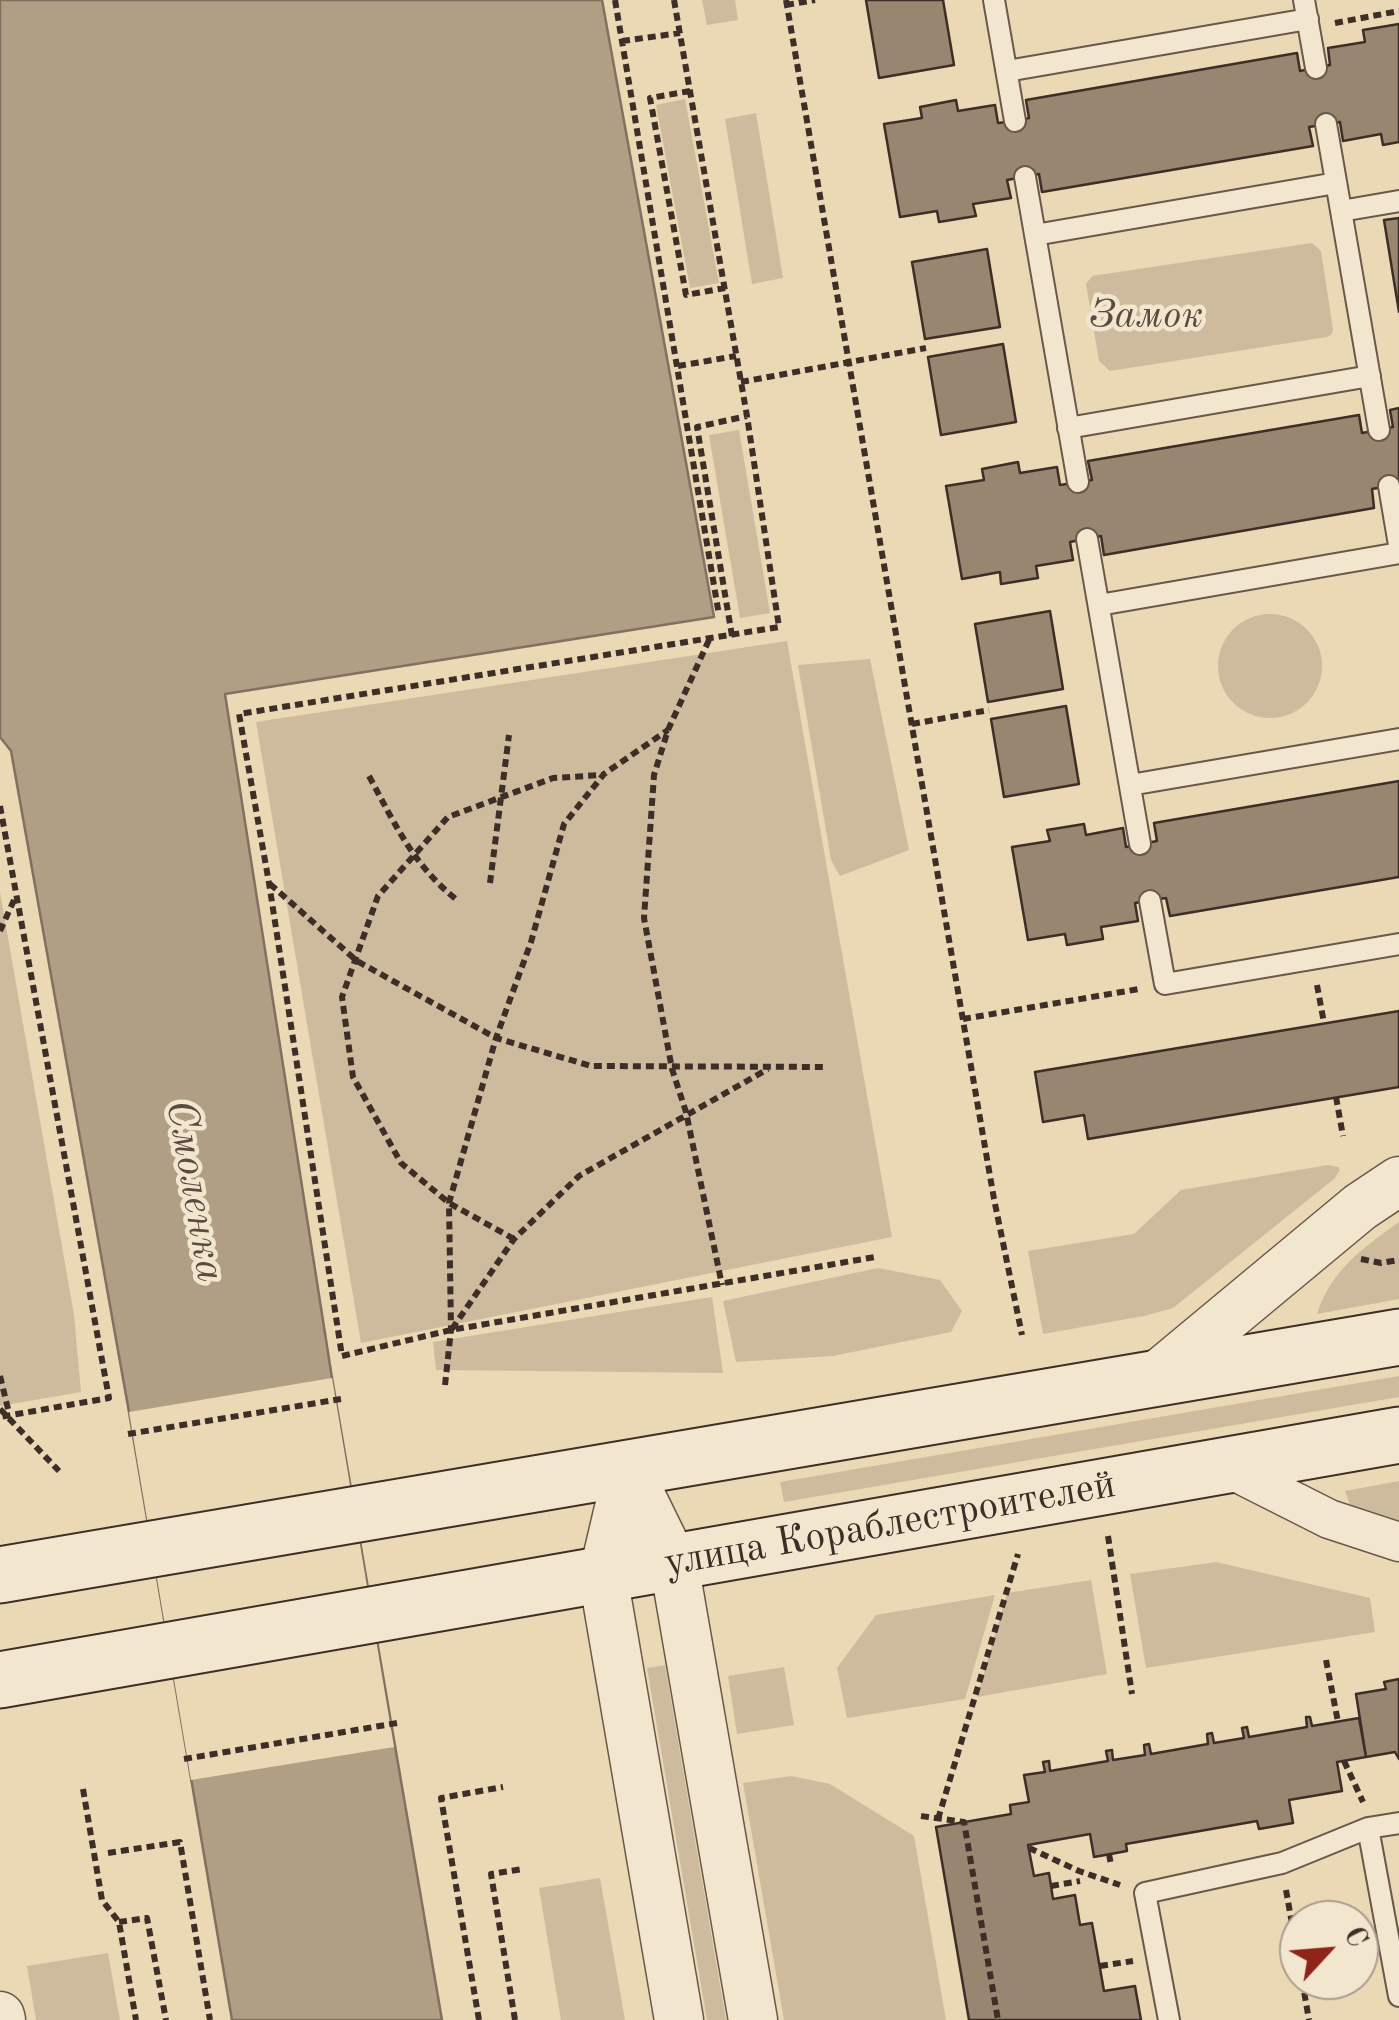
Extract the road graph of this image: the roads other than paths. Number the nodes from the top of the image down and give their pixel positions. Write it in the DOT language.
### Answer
graph roads {
  1 [pos="994,0"];
  2 [pos="1306,10"];
  3 [pos="1316,68"];
  4 [pos="1006,71"];
  5 [pos="1015,120"];
  6 [pos="1326,124"];
  7 [pos="1025,177"];
  8 [pos="1336,183"];
  9 [pos="1399,201"];
  10 [pos="1341,211"];
  11 [pos="1035,234"];
  12 [pos="1370,376"];
  13 [pos="1068,428"];
  14 [pos="1379,430"];
  15 [pos="1078,482"];
  16 [pos="1388,486"];
  17 [pos="1088,539"];
  18 [pos="1399,549"];
  19 [pos="1099,605"];
  20 [pos="1399,739"];
  21 [pos="1130,785"];
  22 [pos="1140,844"];
  23 [pos="1150,901"];
  24 [pos="1399,944"];
  25 [pos="1399,1181"];
  26 [pos="1399,1337"];
  27 [pos="1153,1380"];
  28 [pos="1399,1435"];
  29 [pos="1224,1466"];
  30 [pos="628,1470"];
  31 [pos="1399,1542"];
  32 [pos="674,1564"];
  33 [pos="0,1575"];
  34 [pos="603,1576"];
  35 [pos="0,1680"];
  36 [pos="1399,1823"];
  37 [pos="1368,1828"];
  38 [pos="1399,1996"];
  39 [pos="679,2020"];
  40 [pos="753,2020"];
  41 [pos="1170,2020"];
  1 -- 4 [label="lane"];
  2 -- 3 [label="lane"];
  2 -- 4 [label="lane"];
  4 -- 5 [label="lane"];
  6 -- 8 [label="lane"];
  7 -- 11 [label="lane"];
  8 -- 10 [label="lane"];
  8 -- 11 [label="lane"];
  9 -- 10 [label="lane"];
  10 -- 12 [label="lane"];
  11 -- 13 [label="lane"];
  12 -- 13 [label="lane"];
  12 -- 14 [label="lane"];
  13 -- 15 [label="lane"];
  16 -- 18 [label="lane"];
  17 -- 19 [label="lane"];
  18 -- 19 [label="lane"];
  19 -- 21 [label="lane"];
  20 -- 21 [label="lane"];
  21 -- 22 [label="lane"];
  23 -- 24 [label="lane"];
  25 -- 27 [label="street"];
  26 -- 27 [label="main road"];
  27 -- 30 [label="main road"];
  28 -- 29 [label="main road, улица Кораблестроителей"];
  29 -- 31 [label="street"];
  29 -- 32 [label="main road, улица Кораблестроителей"];
  30 -- 32 [label="street"];
  30 -- 33 [label="main road"];
  30 -- 34 [label="street"];
  32 -- 34 [label="main road, улица Кораблестроителей"];
  32 -- 40 [label="street"];
  34 -- 35 [label="main road, улица Кораблестроителей"];
  34 -- 39 [label="street"];
  36 -- 37 [label="lane"];
  37 -- 38 [label="lane"];
  37 -- 41 [label="lane"];
}
